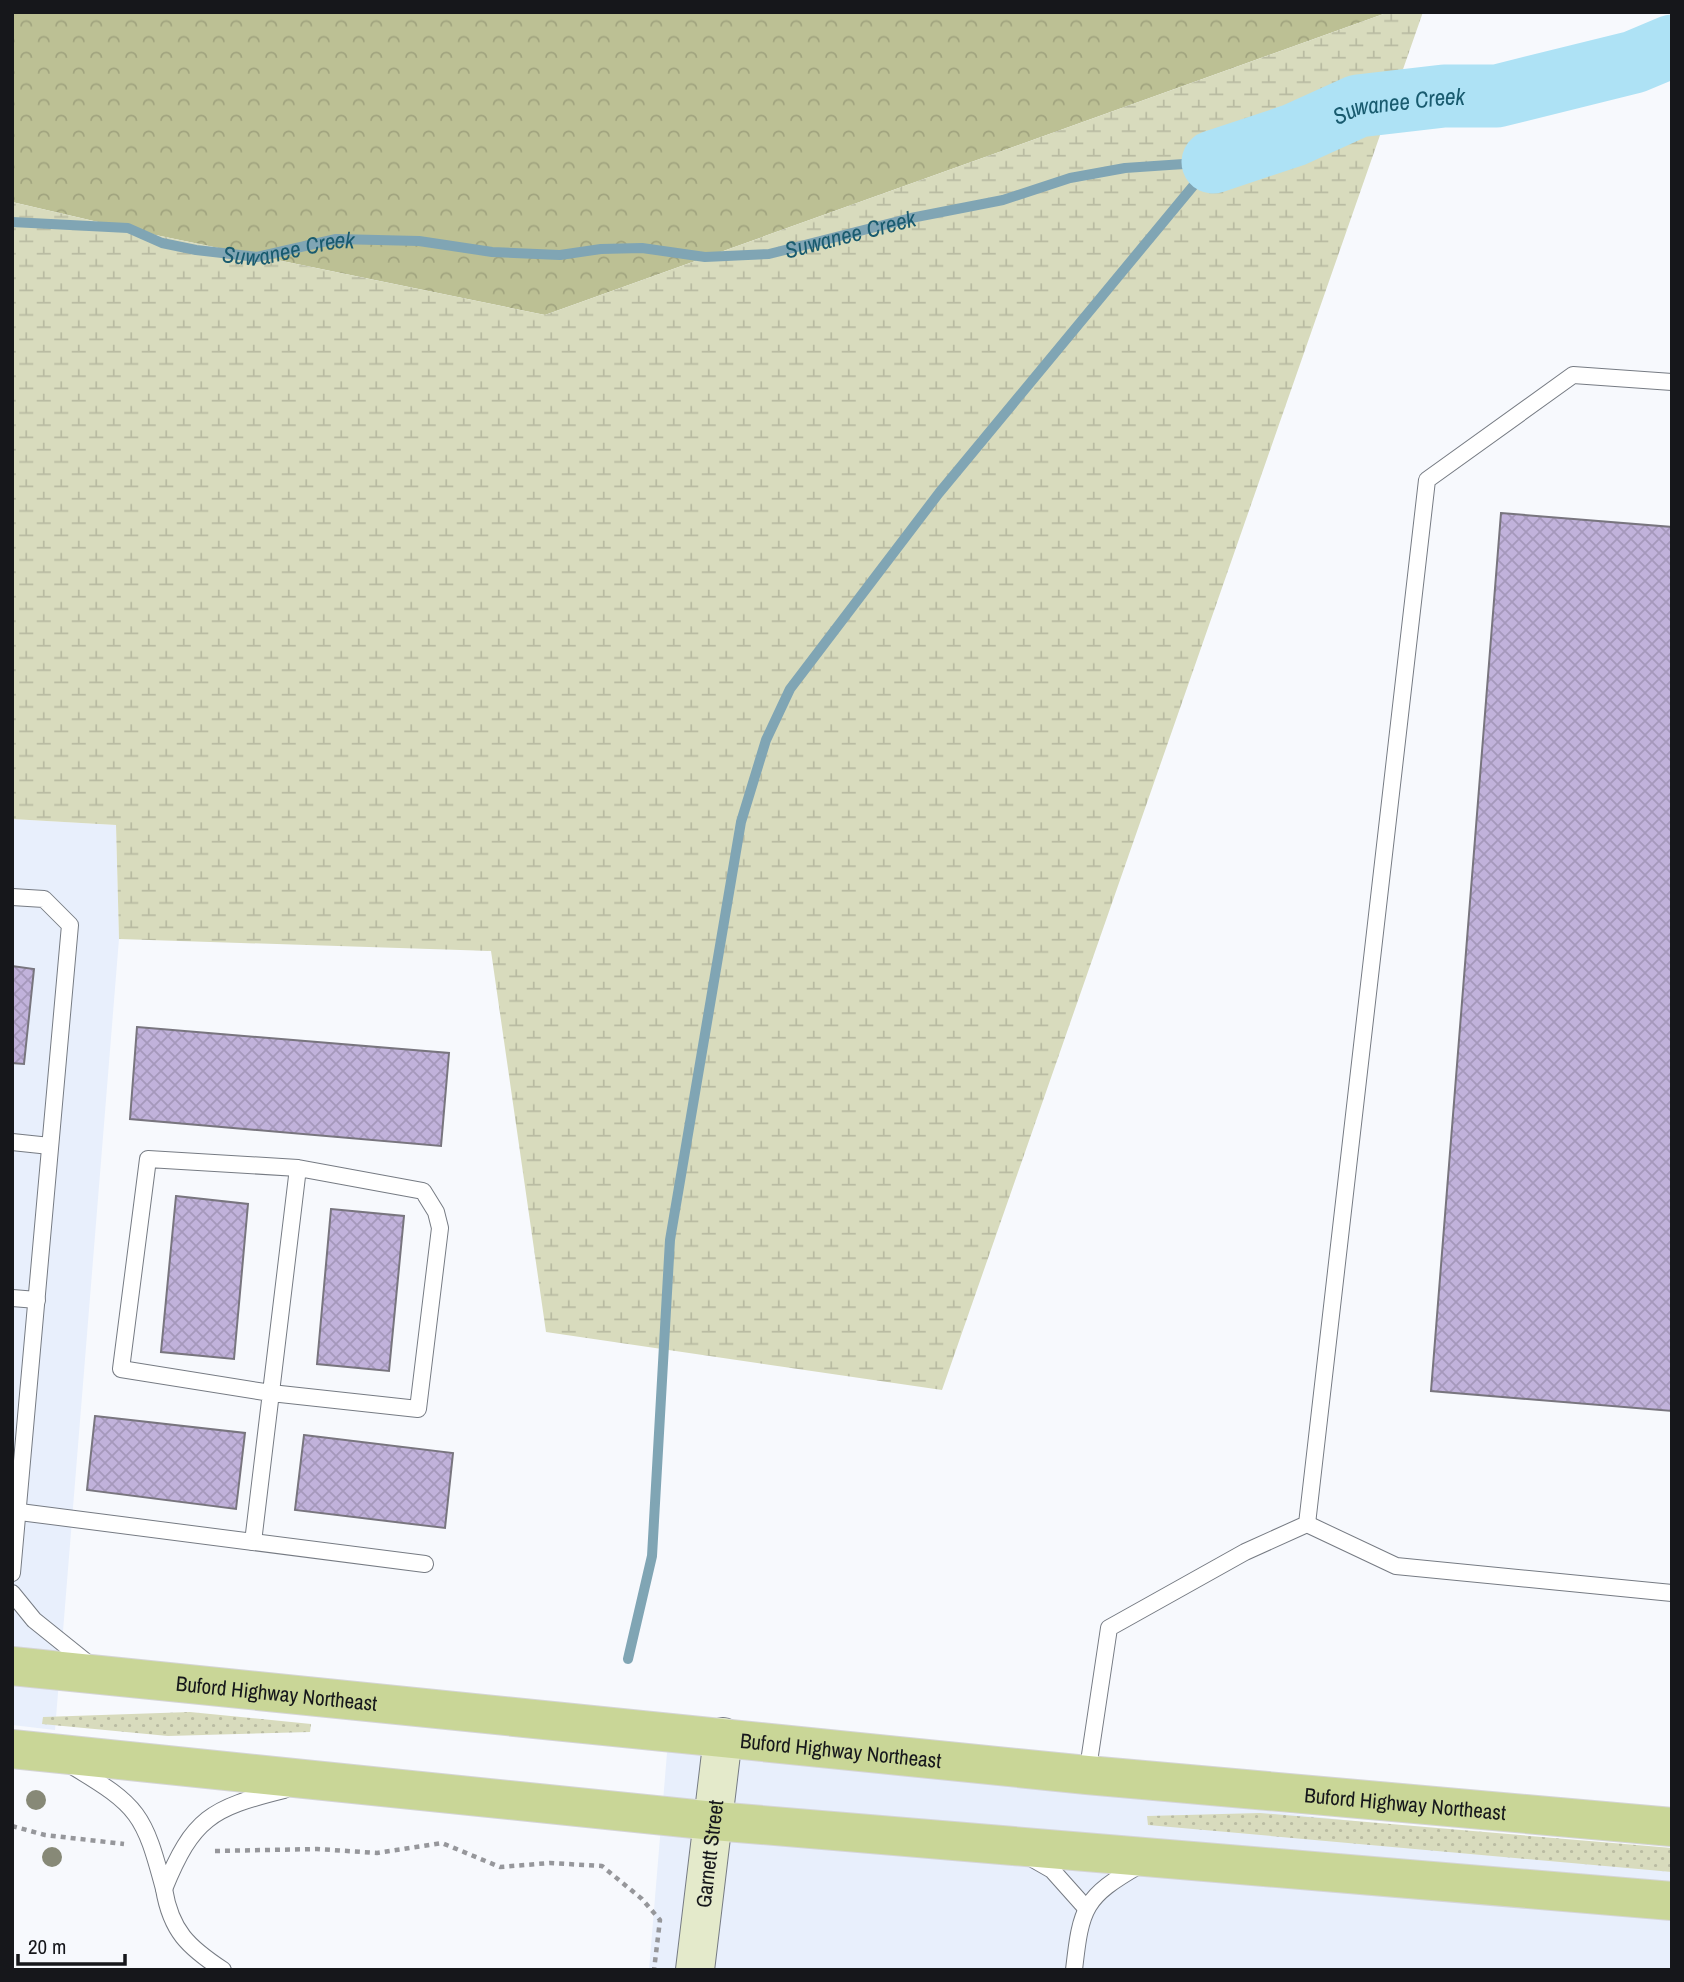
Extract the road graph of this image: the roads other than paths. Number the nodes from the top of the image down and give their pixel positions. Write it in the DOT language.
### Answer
graph roads {
  1 [pos="1672,382"];
  2 [pos="12,897"];
  3 [pos="12,1142"];
  4 [pos="50,1146"];
  5 [pos="298,1168"];
  6 [pos="12,1298"];
  7 [pos="37,1300"];
  8 [pos="271,1393"];
  9 [pos="15,1511"];
  10 [pos="1307,1524"];
  11 [pos="14,1538"];
  12 [pos="253,1542"];
  13 [pos="425,1564"];
  14 [pos="12,1573"];
  15 [pos="12,1593"];
  16 [pos="1672,1593"];
  17 [pos="12,1666"];
  18 [pos="100,1673"];
  19 [pos="723,1737"];
  20 [pos="31,1751"];
  21 [pos="1087,1775"];
  22 [pos="327,1779"];
  23 [pos="714,1821"];
  24 [pos="1672,1827"];
  25 [pos="1004,1844"];
  26 [pos="1154,1857"];
  27 [pos="164,1889"];
  28 [pos="1672,1901"];
  29 [pos="1085,1907"];
  30 [pos="223,1970"];
  31 [pos="695,1970"];
  32 [pos="1074,1970"];
  1 -- 10 [label="lane"];
  2 -- 4 [label="lane"];
  3 -- 4 [label="lane"];
  4 -- 7 [label="lane"];
  5 -- 8 [label="lane"];
  5 -- 8 [label="lane"];
  5 -- 8 [label="lane"];
  6 -- 7 [label="lane"];
  7 -- 9 [label="lane"];
  8 -- 12 [label="lane"];
  9 -- 11 [label="lane"];
  9 -- 12 [label="lane"];
  10 -- 16 [label="lane"];
  10 -- 21 [label="lane"];
  11 -- 14 [label="lane"];
  12 -- 13 [label="lane"];
  15 -- 18 [label="lane"];
  17 -- 18 [label="main road, Buford Highway Northeast"];
  18 -- 19 [label="main road, Buford Highway Northeast"];
  19 -- 21 [label="main road, Buford Highway Northeast"];
  19 -- 23 [label="street, Garnett Street"];
  20 -- 22 [label="main road"];
  20 -- 27 [label="lane"];
  21 -- 24 [label="main road, Buford Highway Northeast"];
  22 -- 23 [label="main road"];
  22 -- 27 [label="lane"];
  23 -- 25 [label="main road"];
  23 -- 31 [label="street, Garnett Street"];
  25 -- 26 [label="main road"];
  25 -- 29 [label="lane"];
  26 -- 28 [label="main road"];
  26 -- 29 [label="lane"];
  27 -- 30 [label="lane"];
  29 -- 32 [label="lane"];
}
